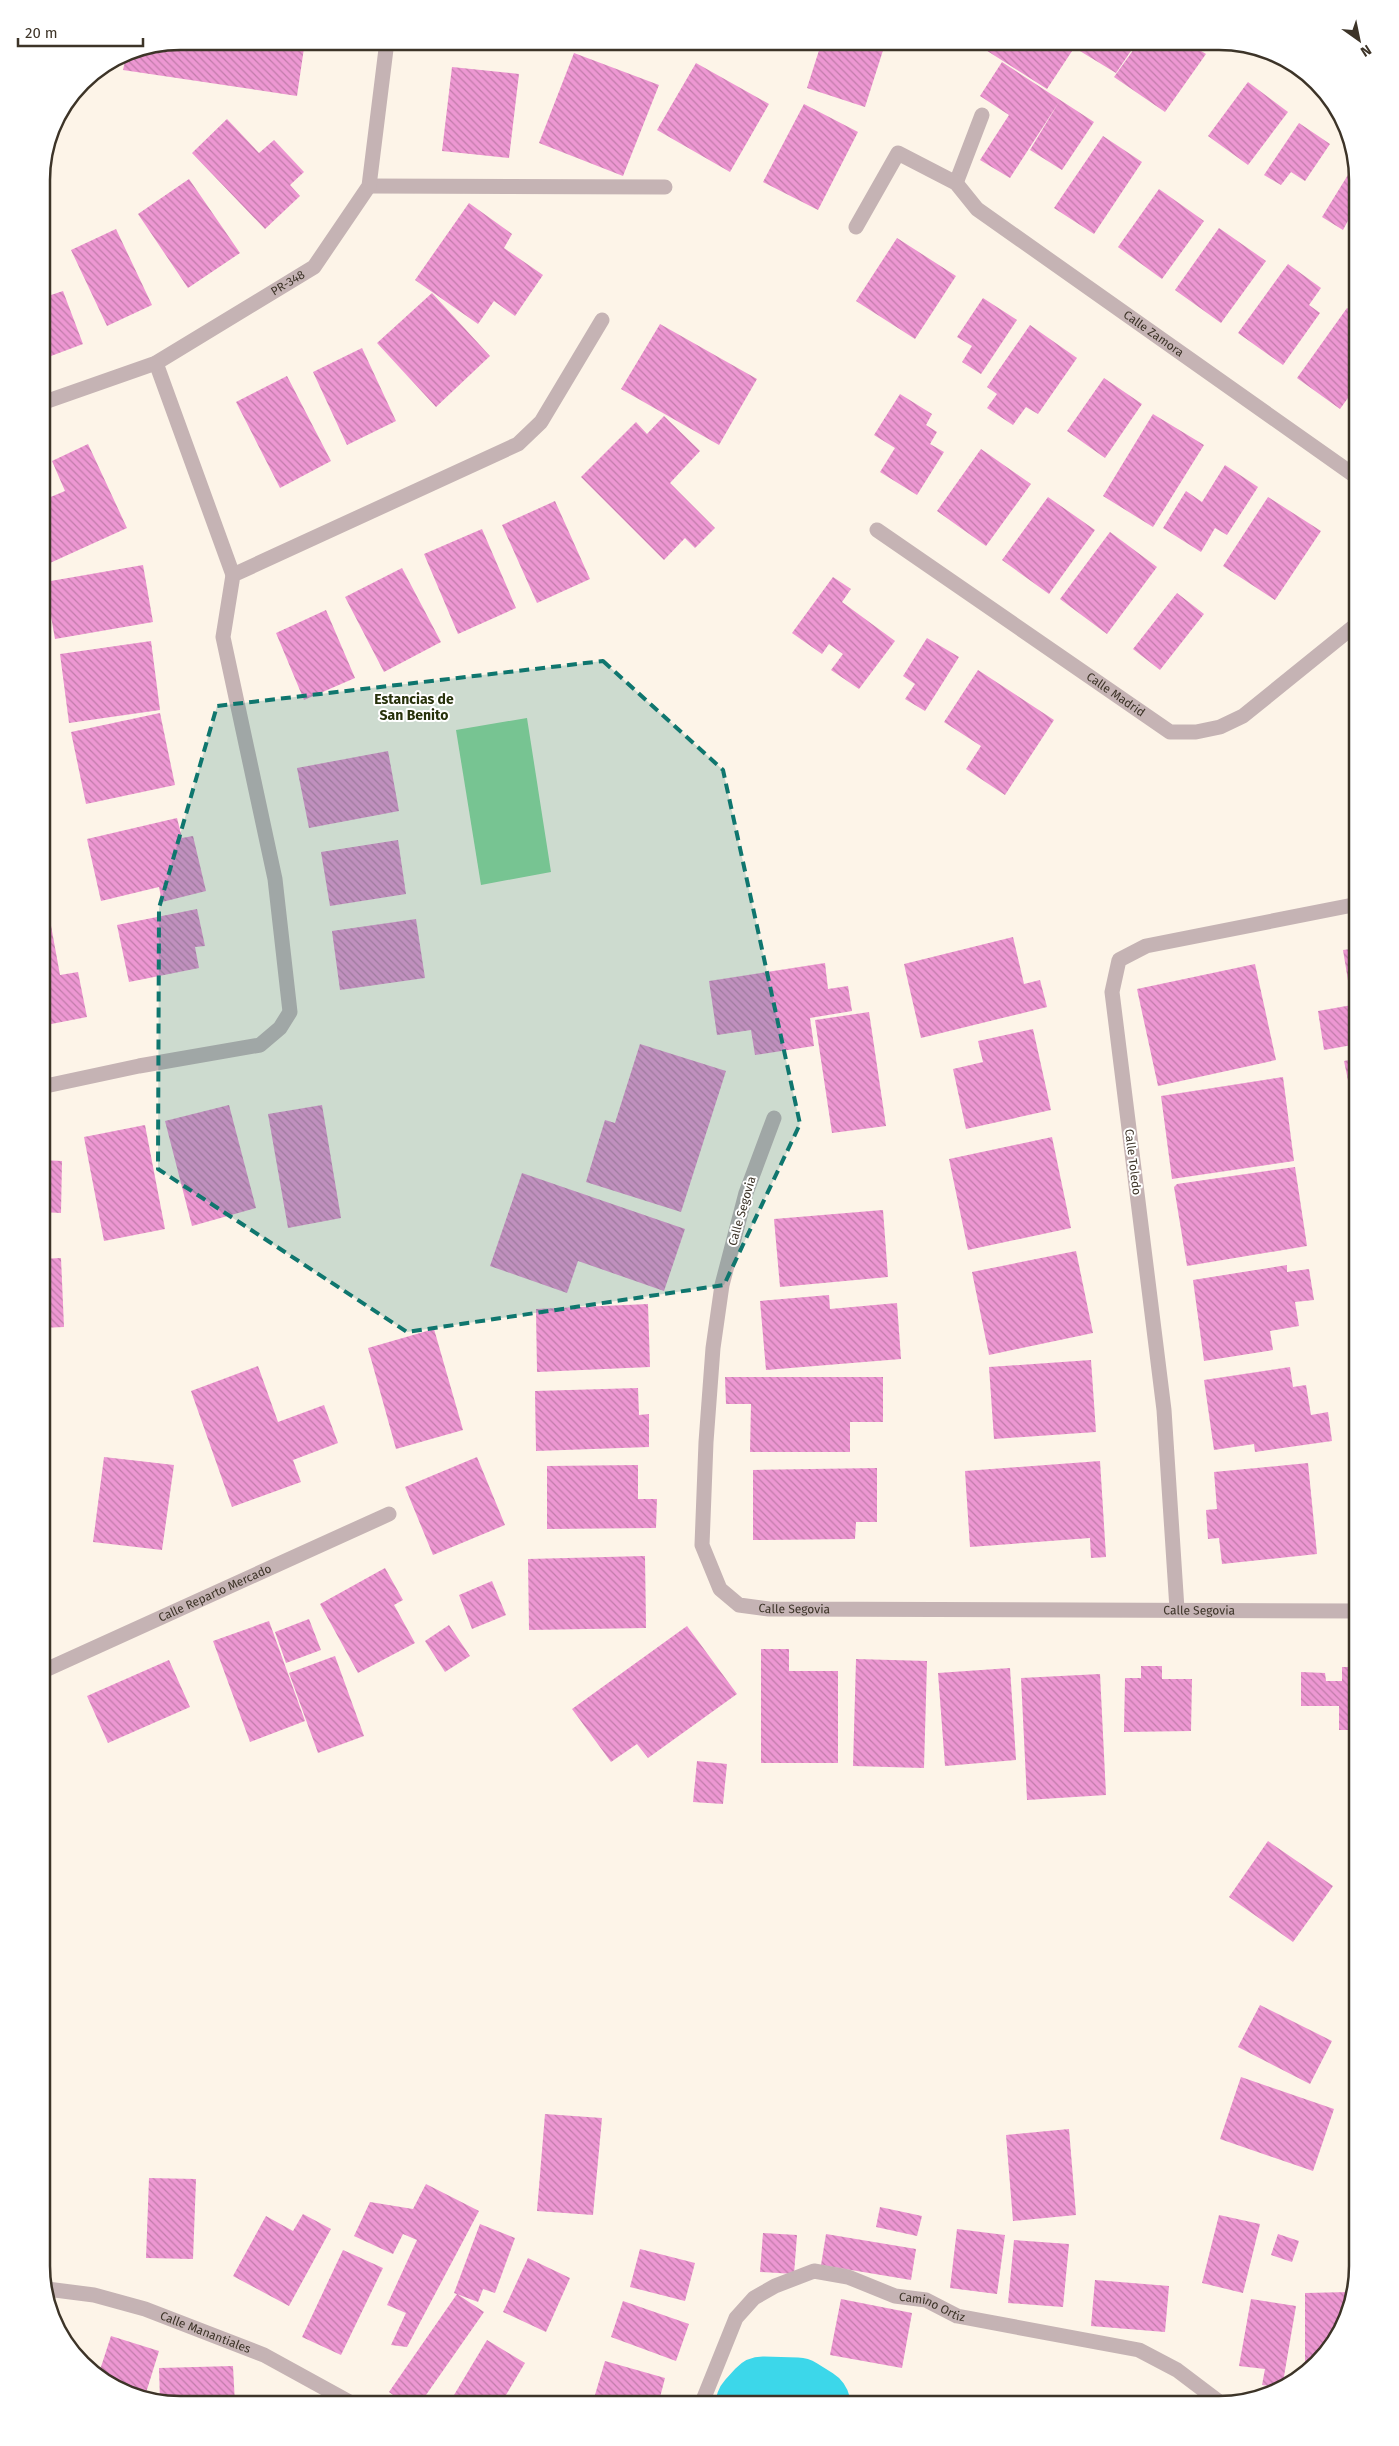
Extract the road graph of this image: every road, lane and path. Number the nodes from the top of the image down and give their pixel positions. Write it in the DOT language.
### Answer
graph roads {
  1 [pos="386,50"];
  2 [pos="982,115"];
  3 [pos="956,183"];
  4 [pos="369,186"];
  5 [pos="664,187"];
  6 [pos="856,227"];
  7 [pos="602,320"];
  8 [pos="156,363"];
  9 [pos="50,400"];
  10 [pos="1349,472"];
  11 [pos="877,530"];
  12 [pos="233,575"];
  13 [pos="1349,630"];
  14 [pos="1349,906"];
  15 [pos="50,1085"];
  16 [pos="774,1118"];
  17 [pos="389,1514"];
  18 [pos="1177,1609"];
  19 [pos="1349,1611"];
  20 [pos="50,1668"];
  21 [pos="52,2290"];
  22 [pos="340,2396"];
  23 [pos="705,2396"];
  24 [pos="1211,2396"];
  1 -- 4 [label="street, PR-348 / PR-348"];
  2 -- 3 [label="street"];
  3 -- 6 [label="street"];
  3 -- 10 [label="street, Calle Zamora"];
  4 -- 5 [label="street"];
  4 -- 8 [label="street, PR-348 / PR-348"];
  7 -- 12 [label="street"];
  8 -- 9 [label="street, PR-348 / PR-348"];
  8 -- 12 [label="street"];
  11 -- 13 [label="street, Calle Madrid"];
  12 -- 15 [label="street"];
  14 -- 18 [label="street, Calle Toledo"];
  16 -- 18 [label="street, Calle Segovia"];
  17 -- 20 [label="street, Calle Reparto Mercado"];
  18 -- 19 [label="street, Calle Segovia"];
  21 -- 22 [label="street, Calle Manantiales"];
  23 -- 24 [label="street, Camino Ortiz"];
}
